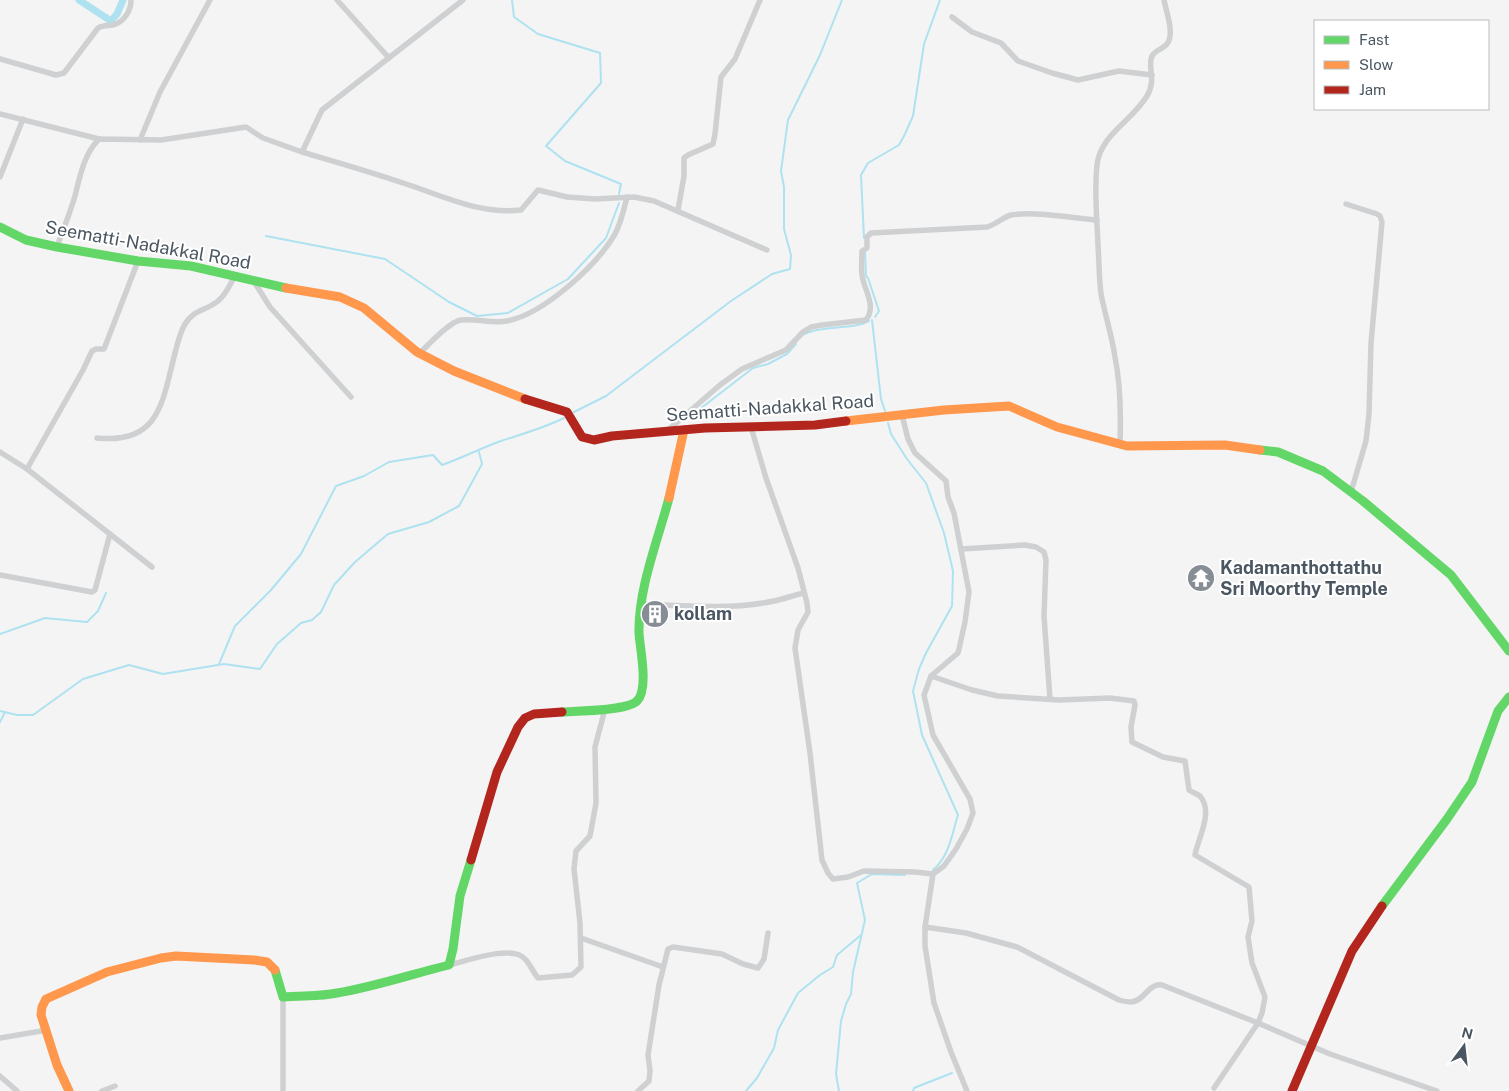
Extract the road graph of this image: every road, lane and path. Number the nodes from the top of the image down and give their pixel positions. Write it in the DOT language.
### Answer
graph roads {
  1 [pos="131,0"];
  2 [pos="210,0"];
  3 [pos="337,0"];
  4 [pos="462,0"];
  5 [pos="760,0"];
  6 [pos="1164,0"];
  7 [pos="952,17"];
  8 [pos="389,58"];
  9 [pos="0,59"];
  10 [pos="1152,75"];
  11 [pos="0,114"];
  12 [pos="24,120"];
  13 [pos="99,139"];
  14 [pos="140,140"];
  15 [pos="302,152"];
  16 [pos="0,177"];
  17 [pos="627,197"];
  18 [pos="1346,204"];
  19 [pos="678,210"];
  20 [pos="1097,220"];
  21 [pos="0,227"];
  22 [pos="56,247"];
  23 [pos="767,250"];
  24 [pos="138,261"];
  25 [pos="235,276"];
  26 [pos="252,280"];
  27 [pos="420,353"];
  28 [pos="351,397"];
  29 [pos="902,415"];
  30 [pos="751,427"];
  31 [pos="684,430"];
  32 [pos="667,431"];
  33 [pos="97,438"];
  34 [pos="1120,444"];
  35 [pos="0,452"];
  36 [pos="27,469"];
  37 [pos="1351,492"];
  38 [pos="110,534"];
  39 [pos="961,549"];
  40 [pos="152,567"];
  41 [pos="0,575"];
  42 [pos="804,593"];
  43 [pos="642,604"];
  44 [pos="1509,651"];
  45 [pos="931,676"];
  46 [pos="1509,697"];
  47 [pos="1050,699"];
  48 [pos="605,709"];
  49 [pos="933,874"];
  50 [pos="925,927"];
  51 [pos="768,933"];
  52 [pos="581,938"];
  53 [pos="449,965"];
  54 [pos="663,967"];
  55 [pos="282,997"];
  56 [pos="1258,1023"];
  57 [pos="47,1030"];
  58 [pos="0,1038"];
  59 [pos="1311,1046"];
  60 [pos="0,1076"];
  61 [pos="115,1086"];
  62 [pos="1214,1088"];
  63 [pos="17,1091"];
  64 [pos="69,1091"];
  65 [pos="102,1091"];
  66 [pos="283,1091"];
  67 [pos="638,1091"];
  68 [pos="967,1091"];
  69 [pos="1292,1091"];
  70 [pos="1437,1091"];
  1 -- 9 [label="street"];
  2 -- 14 [label="street"];
  3 -- 8 [label="street"];
  4 -- 8 [label="street"];
  5 -- 19 [label="street"];
  6 -- 10 [label="street"];
  7 -- 10 [label="street"];
  8 -- 15 [label="street"];
  10 -- 20 [label="street"];
  11 -- 12 [label="street"];
  12 -- 13 [label="street"];
  12 -- 16 [label="street"];
  13 -- 14 [label="street"];
  13 -- 22 [label="street"];
  14 -- 15 [label="street"];
  15 -- 17 [label="street"];
  17 -- 19 [label="street"];
  17 -- 27 [label="street"];
  18 -- 37 [label="street"];
  19 -- 23 [label="street"];
  20 -- 32 [label="street"];
  20 -- 34 [label="street"];
  21 -- 22 [label="street, Seematti-Nadakkal Road"];
  22 -- 24 [label="street, Seematti-Nadakkal Road"];
  24 -- 25 [label="street, Seematti-Nadakkal Road"];
  24 -- 36 [label="street"];
  25 -- 26 [label="street, Seematti-Nadakkal Road"];
  25 -- 33 [label="street"];
  26 -- 27 [label="street, Seematti-Nadakkal Road"];
  26 -- 28 [label="street"];
  27 -- 32 [label="street, Seematti-Nadakkal Road"];
  29 -- 30 [label="street, Seematti-Nadakkal Road"];
  29 -- 34 [label="street, Seematti-Nadakkal Road"];
  29 -- 39 [label="street"];
  30 -- 31 [label="street, Seematti-Nadakkal Road"];
  30 -- 42 [label="street"];
  31 -- 32 [label="street, Seematti-Nadakkal Road"];
  31 -- 43 [label="street"];
  34 -- 37 [label="street, Seematti-Nadakkal Road"];
  35 -- 36 [label="street"];
  36 -- 38 [label="street"];
  37 -- 44 [label="street, Seematti-Nadakkal Road"];
  38 -- 40 [label="street"];
  38 -- 41 [label="street"];
  39 -- 45 [label="street"];
  39 -- 47 [label="street"];
  42 -- 43 [label="street"];
  42 -- 49 [label="street"];
  43 -- 48 [label="street"];
  45 -- 47 [label="street"];
  45 -- 49 [label="street"];
  46 -- 59 [label="street"];
  47 -- 56 [label="street"];
  48 -- 52 [label="street"];
  48 -- 53 [label="street"];
  49 -- 50 [label="street"];
  50 -- 56 [label="street"];
  50 -- 68 [label="street"];
  51 -- 54 [label="street"];
  52 -- 53 [label="street"];
  52 -- 54 [label="street"];
  53 -- 55 [label="street"];
  54 -- 67 [label="street"];
  55 -- 57 [label="street"];
  55 -- 66 [label="street"];
  56 -- 59 [label="street"];
  56 -- 62 [label="street"];
  57 -- 58 [label="street"];
  57 -- 64 [label="street"];
  59 -- 69 [label="street"];
  59 -- 70 [label="street"];
  60 -- 63 [label="street"];
  61 -- 65 [label="street"];
}
